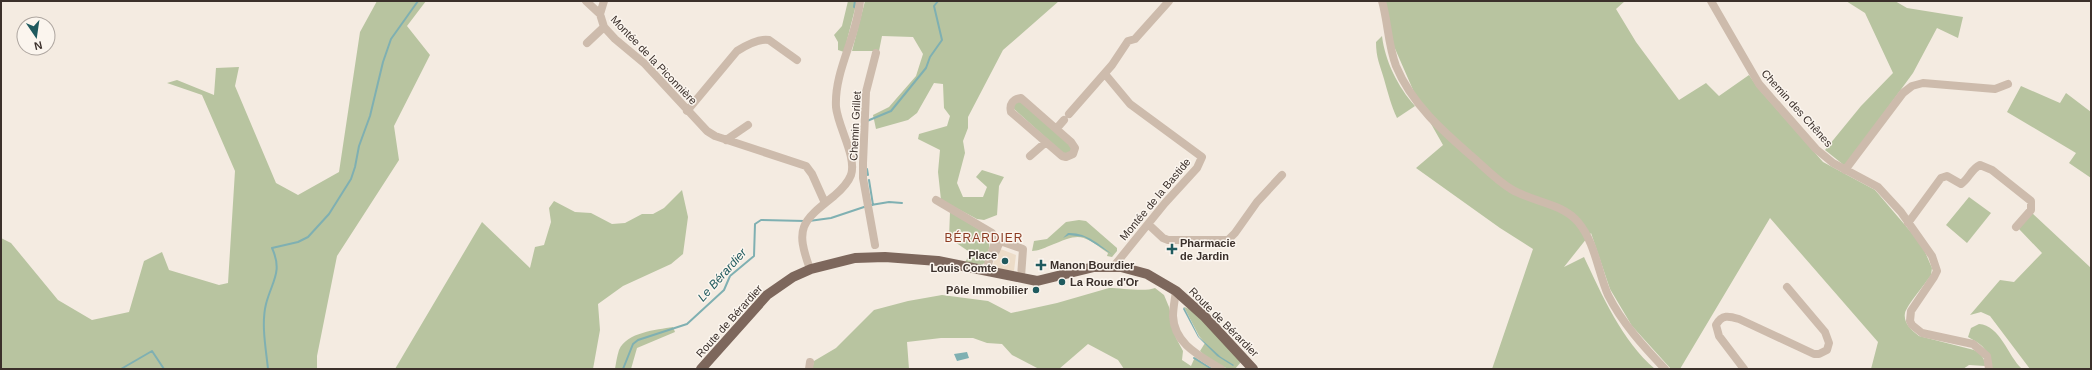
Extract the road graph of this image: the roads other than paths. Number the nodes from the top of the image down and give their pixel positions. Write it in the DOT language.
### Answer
graph roads {
  1 [pos="586,1"];
  2 [pos="604,1"];
  3 [pos="860,1"];
  4 [pos="1169,1"];
  5 [pos="1382,1"];
  6 [pos="1711,1"];
  7 [pos="600,14"];
  8 [pos="604,27"];
  9 [pos="587,43"];
  10 [pos="876,53"];
  11 [pos="798,60"];
  12 [pos="1105,74"];
  13 [pos="2008,84"];
  14 [pos="687,111"];
  15 [pos="748,125"];
  16 [pos="1056,128"];
  17 [pos="726,140"];
  18 [pos="1046,142"];
  19 [pos="1030,156"];
  20 [pos="1845,170"];
  21 [pos="852,173"];
  22 [pos="1282,175"];
  23 [pos="863,178"];
  24 [pos="936,200"];
  25 [pos="825,202"];
  26 [pos="1908,223"];
  27 [pos="1148,224"];
  28 [pos="2016,227"];
  29 [pos="875,245"];
  30 [pos="1114,266"];
  31 [pos="810,269"];
  32 [pos="987,271"];
  33 [pos="1021,277"];
  34 [pos="1787,287"];
  35 [pos="1176,291"];
  36 [pos="701,369"];
  37 [pos="1221,369"];
  38 [pos="1253,369"];
  39 [pos="1666,369"];
  40 [pos="1744,369"];
  41 [pos="1989,369"];
  1 -- 7 [label="street, Montée de la Piconnière"];
  2 -- 7 [label="street"];
  3 -- 21 [label="street"];
  4 -- 12 [label="street"];
  5 -- 39 [label="street"];
  6 -- 20 [label="street, Chemin des Chênes"];
  7 -- 8 [label="street, Montée de la Piconnière"];
  8 -- 9 [label="street"];
  8 -- 14 [label="street, Montée de la Piconnière"];
  10 -- 23 [label="street, Chemin Grillet"];
  11 -- 14 [label="street"];
  12 -- 16 [label="street"];
  12 -- 27 [label="street, Montée de la Bastide"];
  13 -- 20 [label="street"];
  14 -- 17 [label="street, Montée de la Piconnière"];
  15 -- 17 [label="street"];
  16 -- 18 [label="street"];
  16 -- 18 [label="street"];
  17 -- 25 [label="street, Montée de la Piconnière"];
  18 -- 19 [label="street"];
  20 -- 26 [label="street, Chemin des Chênes"];
  21 -- 23 [label="street, Chemin Grillet"];
  21 -- 25 [label="street"];
  22 -- 27 [label="street"];
  23 -- 29 [label="street, Chemin Grillet"];
  24 -- 32 [label="street"];
  25 -- 31 [label="street"];
  26 -- 28 [label="street"];
  26 -- 41 [label="street, Chemin des Chênes"];
  27 -- 30 [label="street, Montée de la Bastide"];
  30 -- 33 [label="main road, Route de Bérardier"];
  30 -- 35 [label="main road, Route de Bérardier"];
  31 -- 32 [label="main road, Route de Bérardier"];
  31 -- 36 [label="main road, Route de Bérardier"];
  32 -- 33 [label="main road, Route de Bérardier"];
  32 -- 33 [label="street"];
  34 -- 40 [label="street"];
  35 -- 37 [label="street"];
  35 -- 38 [label="main road, Route de Bérardier"];
}
